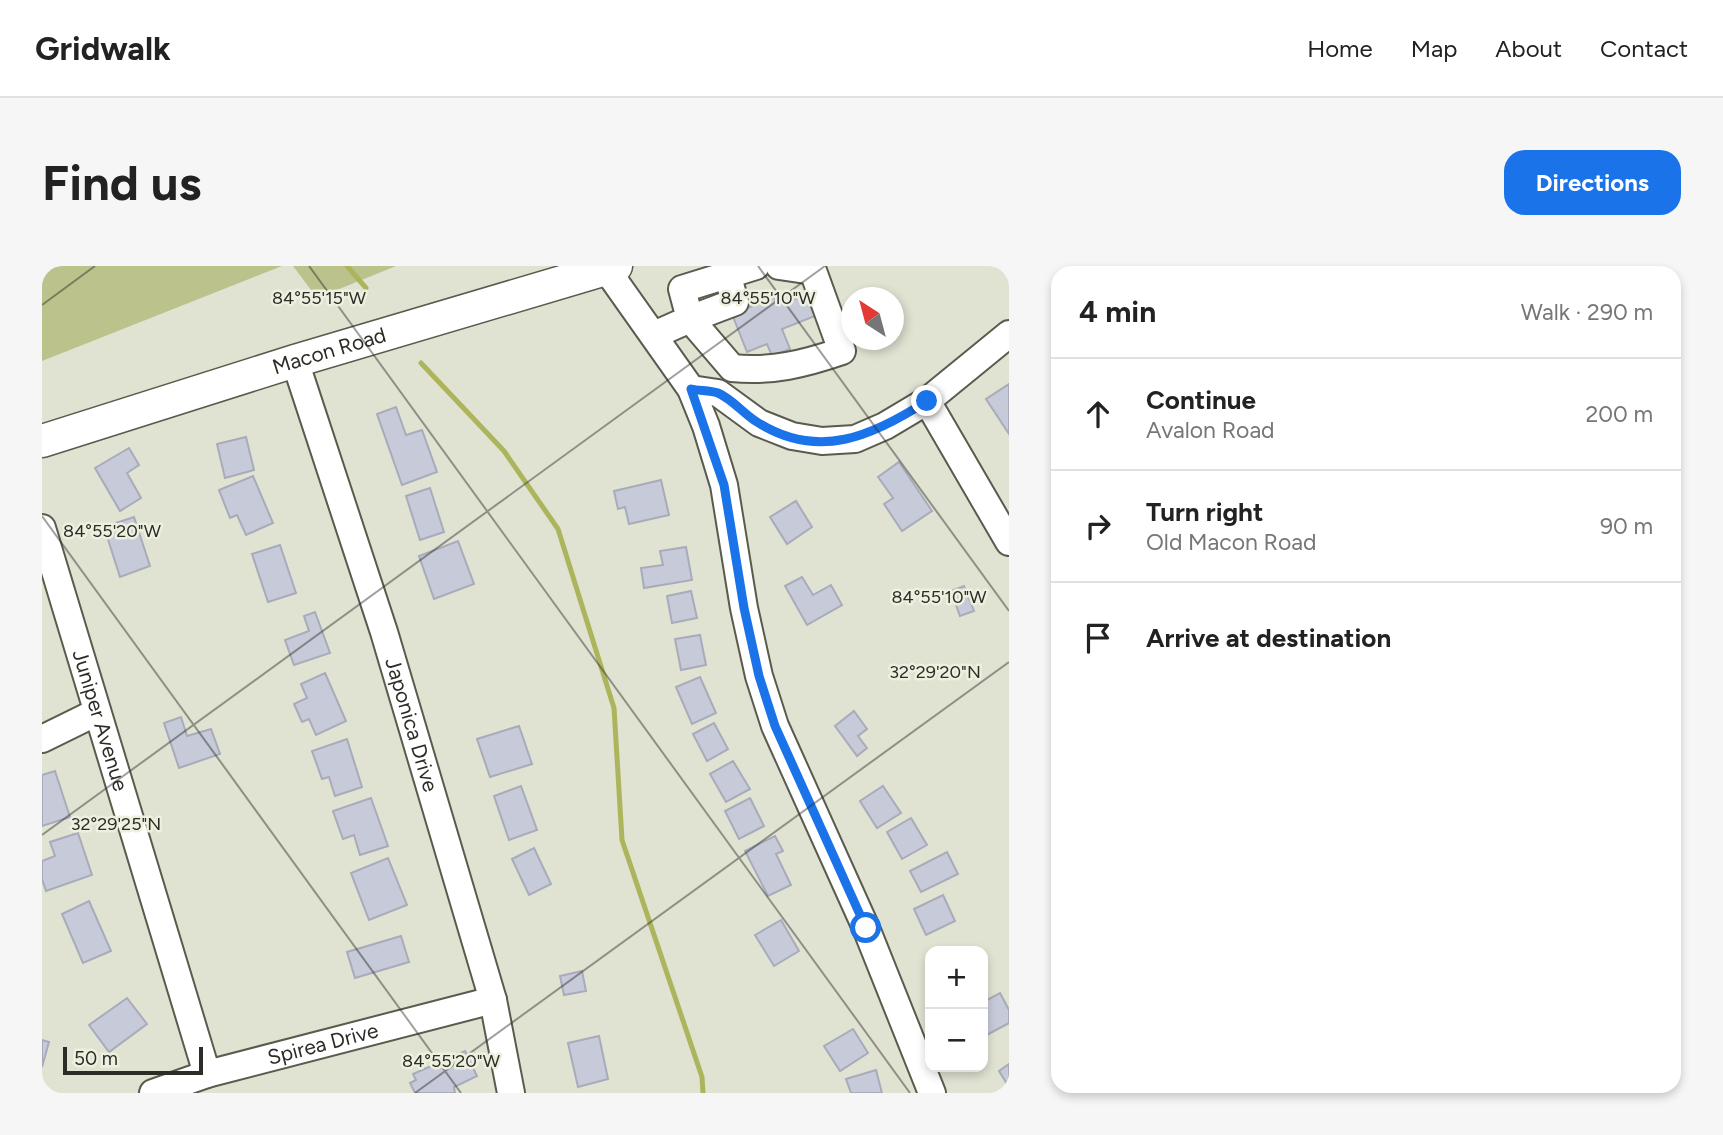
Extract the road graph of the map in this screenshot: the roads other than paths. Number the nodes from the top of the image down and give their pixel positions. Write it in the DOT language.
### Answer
graph roads {
  1 [pos="756,266"];
  2 [pos="779,266"];
  3 [pos="609,267"];
  4 [pos="726,270"];
  5 [pos="691,320"];
  6 [pos="1009,334"];
  7 [pos="654,335"];
  8 [pos="295,361"];
  9 [pos="691,389"];
  10 [pos="927,401"];
  11 [pos="42,441"];
  12 [pos="42,528"];
  13 [pos="1009,542"];
  14 [pos="97,712"];
  15 [pos="42,739"];
  16 [pos="493,1000"];
  17 [pos="207,1074"];
  18 [pos="153,1093"];
  19 [pos="511,1093"];
  20 [pos="932,1093"];
  1 -- 4 [label="street"];
  2 -- 5 [label="street"];
  3 -- 7 [label="street"];
  3 -- 8 [label="main road, Macon Road"];
  4 -- 5 [label="street"];
  5 -- 7 [label="street"];
  6 -- 10 [label="street"];
  7 -- 9 [label="street"];
  8 -- 11 [label="main road, Macon Road"];
  8 -- 16 [label="street, Japonica Drive"];
  9 -- 10 [label="street"];
  9 -- 20 [label="street"];
  10 -- 13 [label="street"];
  12 -- 14 [label="street, Juniper Avenue"];
  14 -- 15 [label="street"];
  14 -- 17 [label="street, Juniper Avenue"];
  16 -- 17 [label="street, Spirea Drive"];
  16 -- 19 [label="street, Japonica Drive"];
  17 -- 18 [label="street, Spirea Drive"];
}
